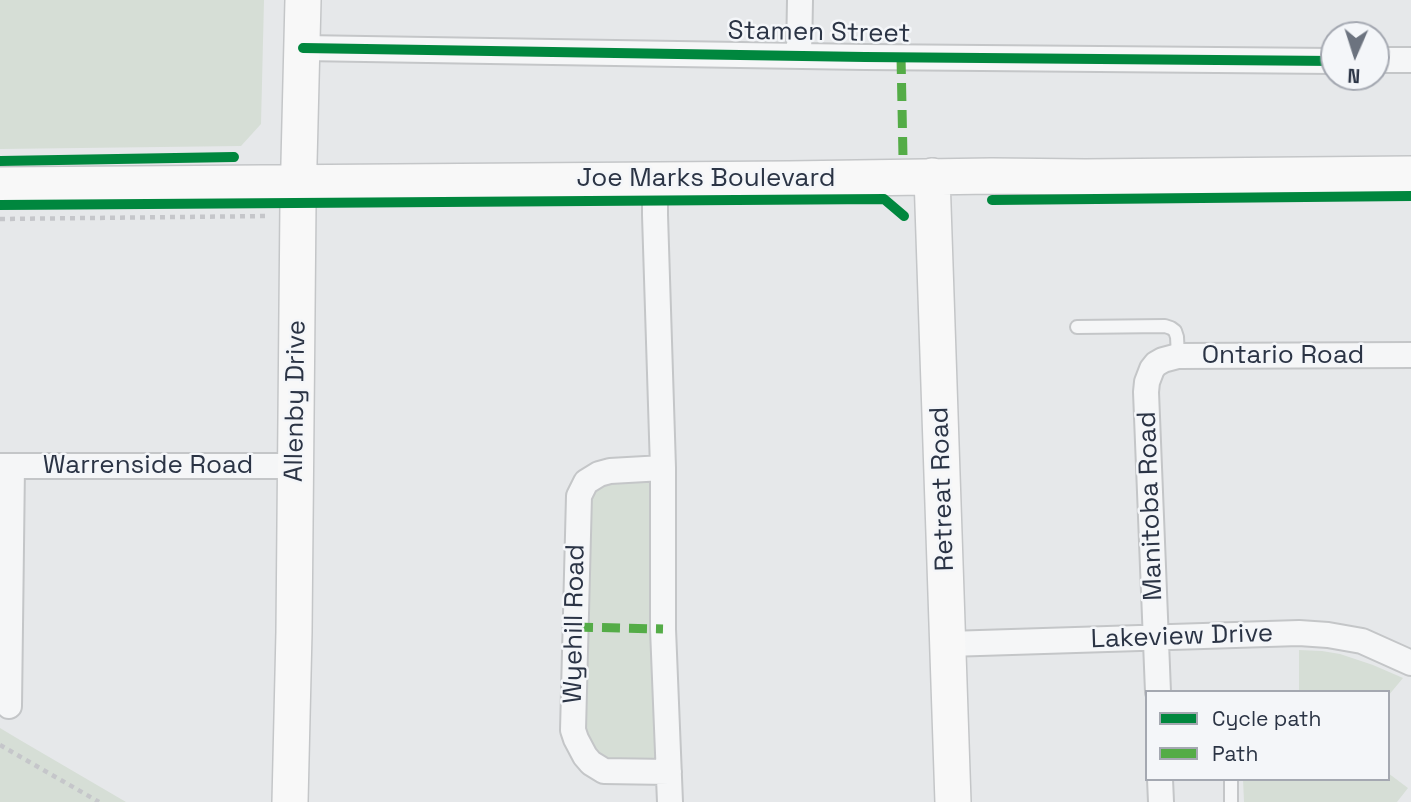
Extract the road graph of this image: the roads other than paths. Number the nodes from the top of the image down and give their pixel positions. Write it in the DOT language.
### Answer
graph roads {
  1 [pos="303,0"];
  2 [pos="800,0"];
  3 [pos="303,48"];
  4 [pos="799,55"];
  5 [pos="1390,60"];
  6 [pos="1411,60"];
  7 [pos="1320,61"];
  8 [pos="1411,174"];
  9 [pos="932,176"];
  10 [pos="655,180"];
  11 [pos="298,182"];
  12 [pos="0,185"];
  13 [pos="1077,327"];
  14 [pos="1411,355"];
  15 [pos="1167,360"];
  16 [pos="6,466"];
  17 [pos="295,466"];
  18 [pos="663,468"];
  19 [pos="1156,638"];
  20 [pos="948,644"];
  21 [pos="1411,663"];
  22 [pos="1158,690"];
  23 [pos="9,706"];
  24 [pos="669,772"];
  25 [pos="1160,781"];
  26 [pos="1231,781"];
  27 [pos="290,802"];
  28 [pos="670,802"];
  29 [pos="953,802"];
  30 [pos="1161,802"];
  31 [pos="1231,802"];
  1 -- 3 [label="main road, Allenby Drive"];
  2 -- 4 [label="street"];
  3 -- 4 [label="street, Stamen Street"];
  3 -- 11 [label="main road, Allenby Drive"];
  4 -- 7 [label="street, Stamen Street"];
  5 -- 6 [label="street"];
  8 -- 9 [label="main road, Joe Marks Boulevard"];
  9 -- 10 [label="main road, Joe Marks Boulevard"];
  9 -- 20 [label="main road, Retreat Road"];
  10 -- 11 [label="main road, Joe Marks Boulevard"];
  10 -- 18 [label="street"];
  11 -- 12 [label="main road, Joe Marks Boulevard"];
  11 -- 17 [label="main road, Allenby Drive"];
  13 -- 15 [label="lane"];
  14 -- 15 [label="street, Ontario Road"];
  15 -- 19 [label="street, Manitoba Road"];
  16 -- 17 [label="street, Warrenside Road"];
  16 -- 23 [label="street"];
  17 -- 27 [label="main road, Allenby Drive"];
  18 -- 24 [label="street"];
  18 -- 24 [label="street, Wyehill Road"];
  19 -- 20 [label="street, Lakeview Drive"];
  19 -- 21 [label="street, Lakeview Drive"];
  19 -- 22 [label="street, Manitoba Road"];
  20 -- 29 [label="main road, Retreat Road"];
  24 -- 28 [label="street"];
  25 -- 30 [label="street"];
  26 -- 31 [label="lane"];
}
